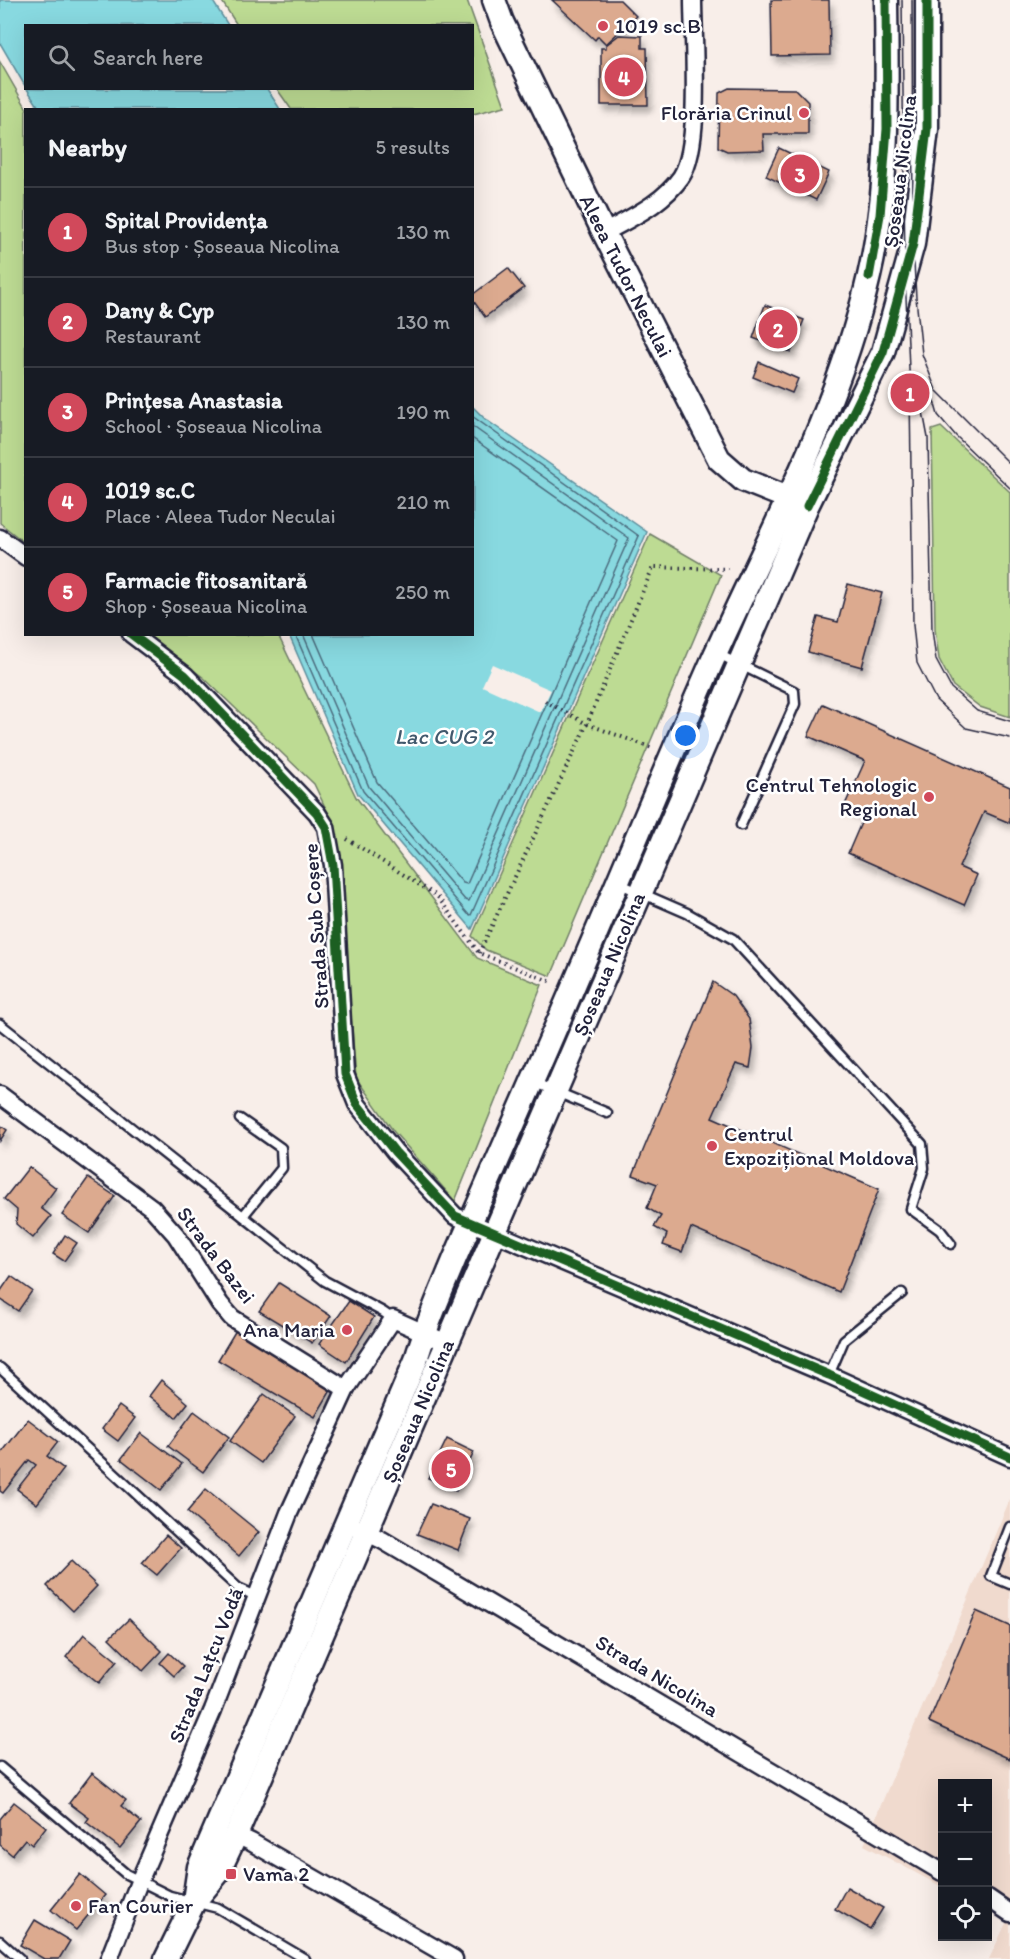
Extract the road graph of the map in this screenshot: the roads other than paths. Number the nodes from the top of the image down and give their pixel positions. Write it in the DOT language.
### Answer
graph roads {
  1 [pos="494,0"];
  2 [pos="693,0"];
  3 [pos="886,0"];
  4 [pos="927,0"];
  5 [pos="604,232"];
  6 [pos="798,502"];
  7 [pos="0,538"];
  8 [pos="24,556"];
  9 [pos="134,636"];
  10 [pos="716,653"];
  11 [pos="739,663"];
  12 [pos="741,825"];
  13 [pos="617,883"];
  14 [pos="639,893"];
  15 [pos="0,1024"];
  16 [pos="532,1082"];
  17 [pos="555,1091"];
  18 [pos="0,1095"];
  19 [pos="607,1113"];
  20 [pos="240,1119"];
  21 [pos="243,1216"];
  22 [pos="470,1222"];
  23 [pos="495,1233"];
  24 [pos="951,1244"];
  25 [pos="902,1293"];
  26 [pos="393,1319"];
  27 [pos="423,1334"];
  28 [pos="447,1343"];
  29 [pos="0,1368"];
  30 [pos="829,1375"];
  31 [pos="346,1389"];
  32 [pos="1010,1457"];
  33 [pos="346,1523"];
  34 [pos="1010,1527"];
  35 [pos="367,1533"];
  36 [pos="1010,1584"];
  37 [pos="258,1597"];
  38 [pos="0,1767"];
  39 [pos="236,1835"];
  40 [pos="938,1870"];
  41 [pos="139,1882"];
  42 [pos="992,1901"];
  43 [pos="194,1902"];
  44 [pos="1010,1913"];
  45 [pos="0,1941"];
  46 [pos="20,1959"];
  47 [pos="109,1959"];
  48 [pos="166,1959"];
  49 [pos="305,1959"];
  50 [pos="454,1959"];
  1 -- 5 [label="main road, Aleea Tudor Neculai"];
  2 -- 5 [label="street"];
  3 -- 6 [label="main road, Șoseaua Nicolina"];
  4 -- 6 [label="main road, Șoseaua Nicolina"];
  5 -- 6 [label="main road, Aleea Tudor Neculai"];
  6 -- 10 [label="main road, Șoseaua Nicolina"];
  6 -- 11 [label="main road, Șoseaua Nicolina"];
  7 -- 8 [label="street"];
  9 -- 22 [label="street, Strada Sub Coșere"];
  10 -- 11 [label="lane"];
  10 -- 13 [label="main road, Șoseaua Nicolina"];
  11 -- 12 [label="lane"];
  11 -- 14 [label="main road, Șoseaua Nicolina"];
  13 -- 14 [label="lane"];
  13 -- 16 [label="main road, Șoseaua Nicolina"];
  14 -- 17 [label="main road, Șoseaua Nicolina"];
  14 -- 24 [label="lane"];
  15 -- 21 [label="lane"];
  16 -- 17 [label="lane"];
  16 -- 22 [label="main road, Șoseaua Nicolina"];
  17 -- 19 [label="lane"];
  17 -- 23 [label="main road, Șoseaua Nicolina"];
  18 -- 31 [label="street, Strada Bazei"];
  20 -- 21 [label="lane"];
  21 -- 26 [label="lane"];
  22 -- 23 [label="street, Strada Sub Coșere"];
  22 -- 27 [label="main road, Șoseaua Nicolina"];
  23 -- 28 [label="main road, Șoseaua Nicolina"];
  23 -- 30 [label="street, Strada Sub Coșere"];
  25 -- 30 [label="lane"];
  26 -- 27 [label="street"];
  26 -- 31 [label="street"];
  27 -- 28 [label="street"];
  27 -- 33 [label="main road, Șoseaua Nicolina"];
  28 -- 35 [label="main road, Șoseaua Nicolina"];
  29 -- 37 [label="lane"];
  30 -- 32 [label="street, Strada Sub Coșere"];
  31 -- 37 [label="street, Strada Lațcu Vodă"];
  33 -- 35 [label="street, Strada Nicolina"];
  33 -- 43 [label="main road, Șoseaua Nicolina"];
  34 -- 36 [label="lane"];
  35 -- 39 [label="main road, Șoseaua Nicolina"];
  35 -- 40 [label="street, Strada Nicolina"];
  37 -- 41 [label="street, Strada Lațcu Vodă"];
  38 -- 41 [label="lane"];
  39 -- 43 [label="main road, Șoseaua Nicolina"];
  39 -- 50 [label="street"];
  41 -- 43 [label="lane"];
  41 -- 47 [label="street, Strada Lațcu Vodă"];
  42 -- 44 [label="street"];
  43 -- 48 [label="main road, Șoseaua Nicolina"];
  43 -- 49 [label="lane"];
  45 -- 46 [label="lane"];
}
